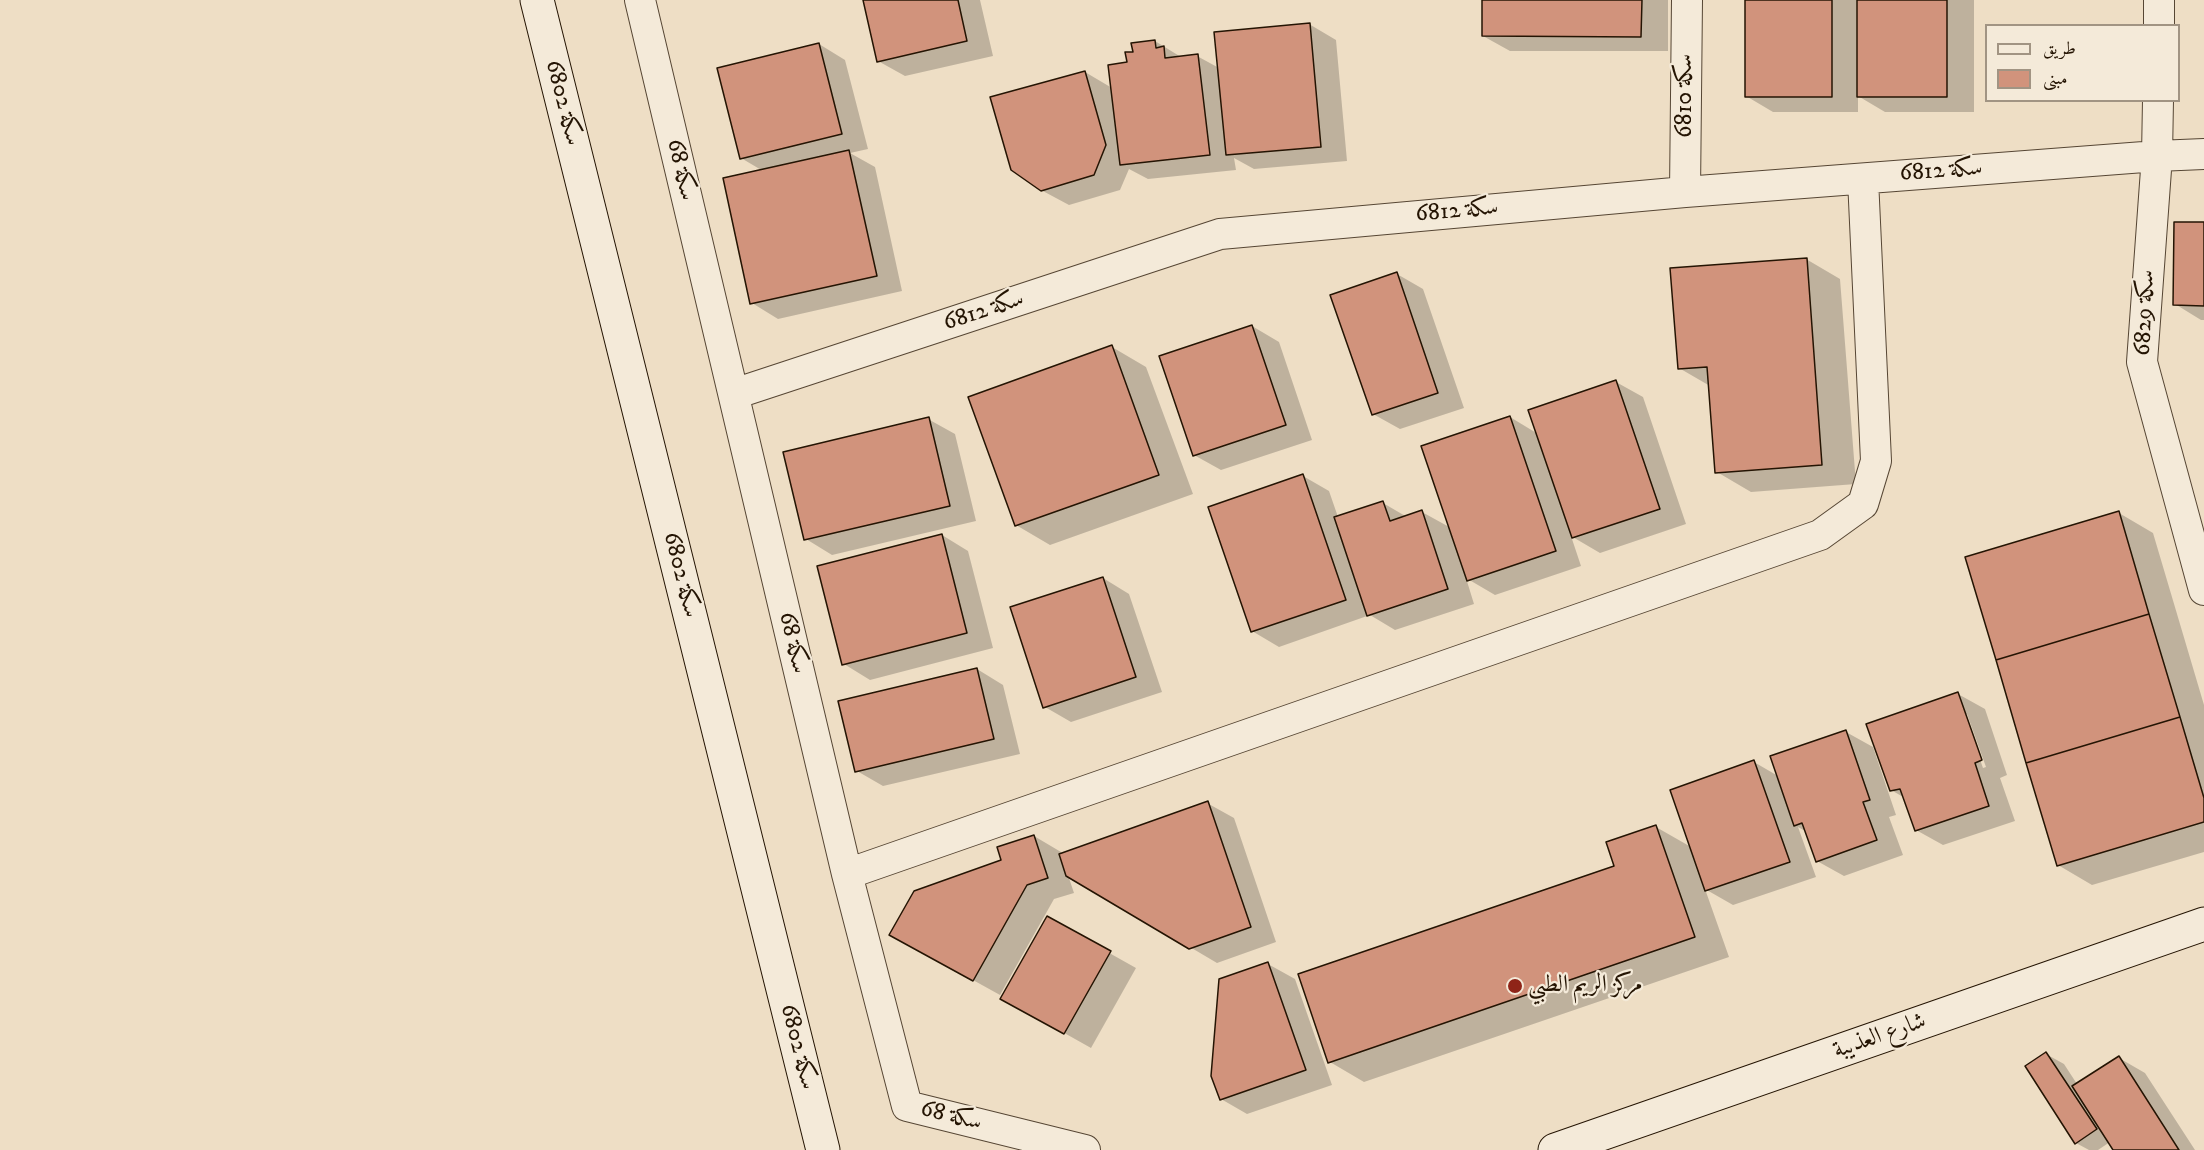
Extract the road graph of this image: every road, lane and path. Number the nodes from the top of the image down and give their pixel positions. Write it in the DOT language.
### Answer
graph roads {
  1 [pos="537,0"];
  2 [pos="640,0"];
  3 [pos="1687,0"];
  4 [pos="2159,0"];
  5 [pos="2159,24"];
  6 [pos="2158,102"];
  7 [pos="2204,154"];
  8 [pos="2157,156"];
  9 [pos="1863,178"];
  10 [pos="1685,192"];
  11 [pos="734,394"];
  12 [pos="2204,591"];
  13 [pos="847,874"];
  14 [pos="2204,924"];
  15 [pos="823,1150"];
  16 [pos="1085,1150"];
  17 [pos="1555,1150"];
  1 -- 15 [label="street, سكة 6802"];
  2 -- 11 [label="street, 68 سكة"];
  3 -- 10 [label="street, سكة 6810"];
  4 -- 5 [label="street"];
  6 -- 8 [label="street, سكة 6829"];
  7 -- 8 [label="street, سكة 6812"];
  8 -- 9 [label="street, سكة 6812"];
  8 -- 12 [label="street, سكة 6829"];
  9 -- 10 [label="street, سكة 6812"];
  9 -- 13 [label="street"];
  10 -- 11 [label="street, سكة 6812"];
  11 -- 13 [label="street, 68 سكة"];
  13 -- 16 [label="street, 68 سكة"];
  14 -- 17 [label="street, شارع العذيبة"];
}
